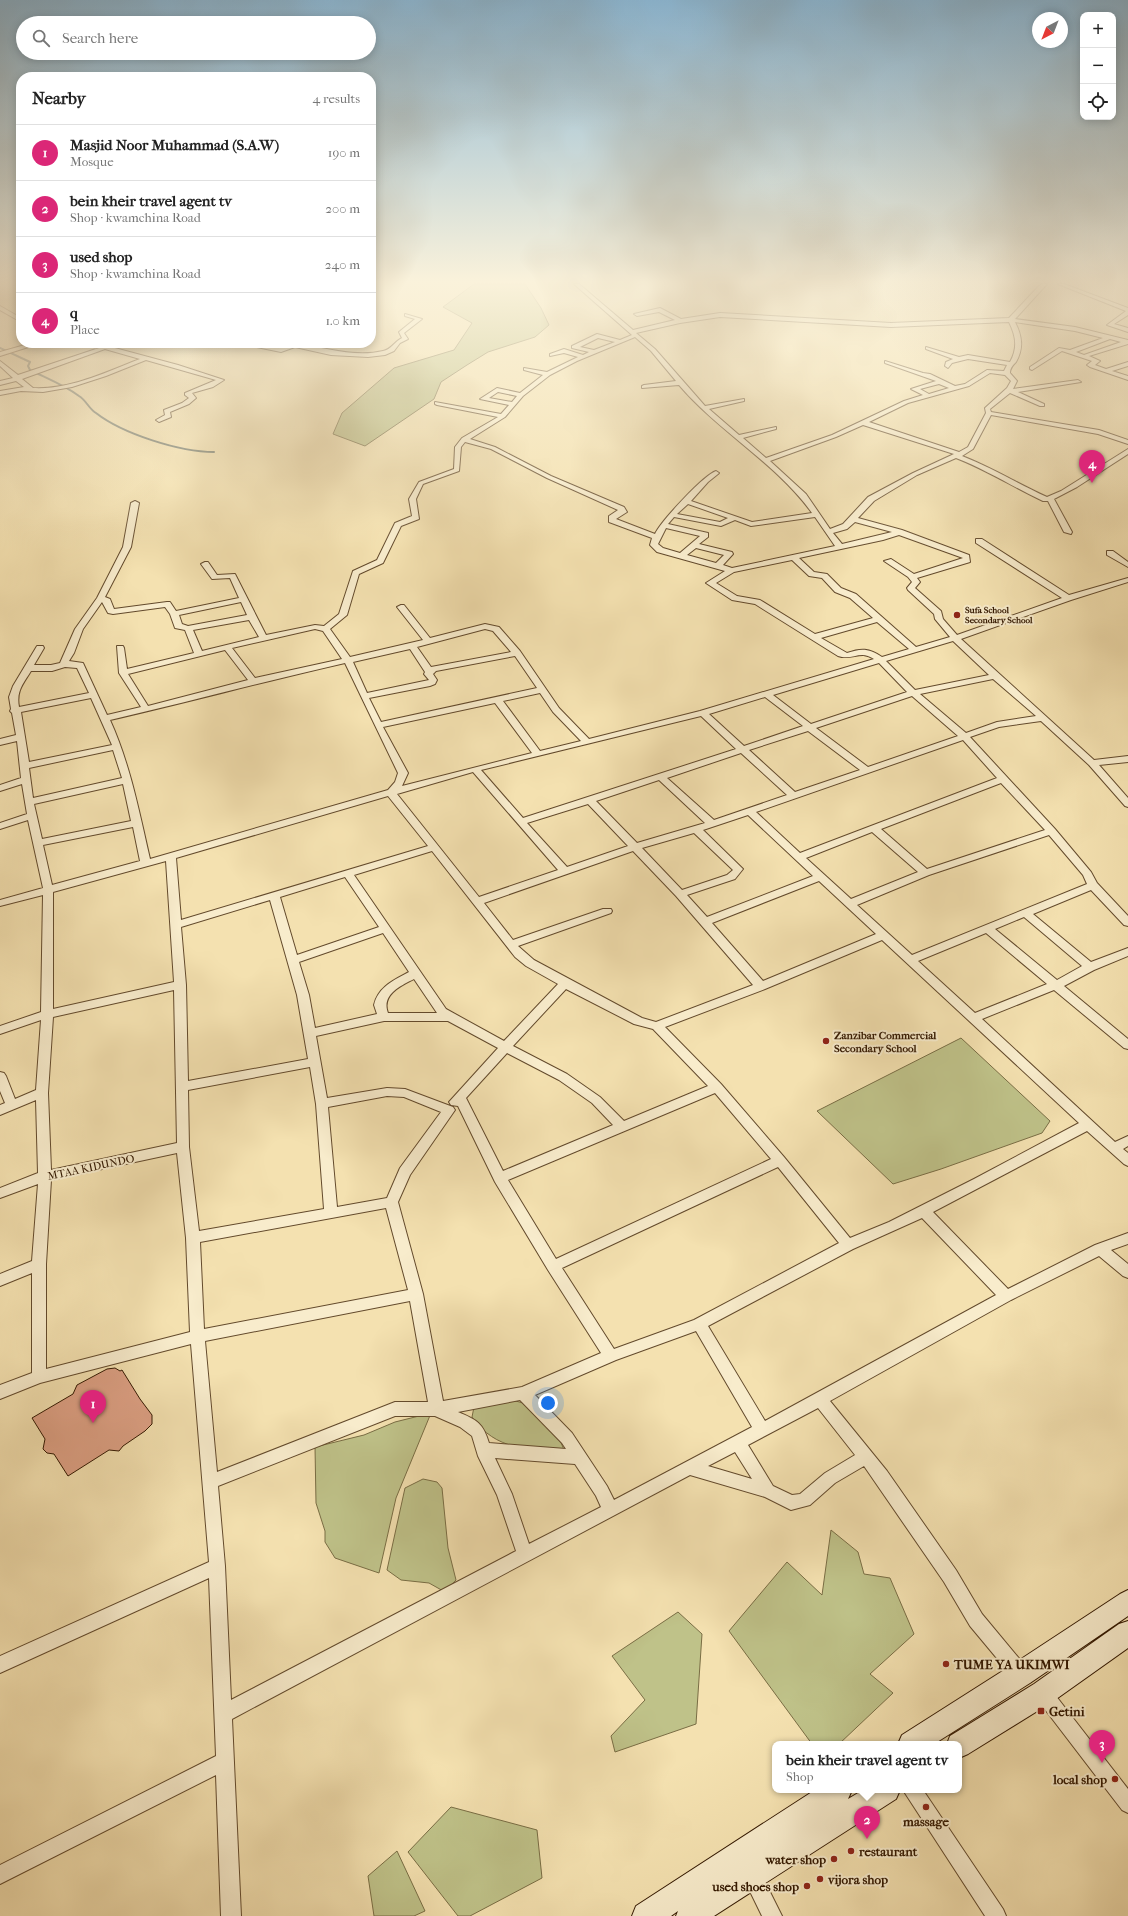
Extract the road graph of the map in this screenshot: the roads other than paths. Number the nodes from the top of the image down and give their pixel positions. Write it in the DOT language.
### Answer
graph roads {
  1 [pos="13,373"];
  2 [pos="30,373"];
  3 [pos="105,373"];
  4 [pos="200,373"];
  5 [pos="672,373"];
  6 [pos="918,373"];
  7 [pos="986,373"];
  8 [pos="1007,373"];
  9 [pos="1114,373"];
  10 [pos="548,374"];
  11 [pos="922,375"];
  12 [pos="19,378"];
  13 [pos="1128,378"];
  14 [pos="942,382"];
  15 [pos="1078,382"];
  16 [pos="0,383"];
  17 [pos="679,383"];
  18 [pos="931,384"];
  19 [pos="644,387"];
  20 [pos="956,389"];
  21 [pos="31,390"];
  22 [pos="1028,390"];
  23 [pos="1011,391"];
  24 [pos="0,393"];
  25 [pos="521,395"];
  26 [pos="929,396"];
  27 [pos="742,400"];
  28 [pos="1032,400"];
  29 [pos="437,403"];
  30 [pos="513,404"];
  31 [pos="1042,405"];
  32 [pos="704,408"];
  33 [pos="990,413"];
  34 [pos="503,416"];
  35 [pos="160,420"];
  36 [pos="862,422"];
  37 [pos="774,428"];
  38 [pos="738,437"];
  39 [pos="464,439"];
  40 [pos="1128,442"];
  41 [pos="1128,451"];
  42 [pos="957,455"];
  43 [pos="766,460"];
  44 [pos="716,473"];
  45 [pos="1051,499"];
  46 [pos="686,501"];
  47 [pos="135,503"];
  48 [pos="672,515"];
  49 [pos="817,515"];
  50 [pos="735,517"];
  51 [pos="852,519"];
  52 [pos="664,525"];
  53 [pos="830,531"];
  54 [pos="899,532"];
  55 [pos="1068,532"];
  56 [pos="656,537"];
  57 [pos="979,541"];
  58 [pos="694,545"];
  59 [pos="838,548"];
  60 [pos="1110,553"];
  61 [pos="682,556"];
  62 [pos="795,558"];
  63 [pos="888,561"];
  64 [pos="205,564"];
  65 [pos="1128,565"];
  66 [pos="717,566"];
  67 [pos="732,570"];
  68 [pos="912,577"];
  69 [pos="1128,580"];
  70 [pos="101,598"];
  71 [pos="1068,598"];
  72 [pos="245,599"];
  73 [pos="401,607"];
  74 [pos="174,614"];
  75 [pos="250,617"];
  76 [pos="879,619"];
  77 [pos="188,628"];
  78 [pos="326,629"];
  79 [pos="814,637"];
  80 [pos="264,638"];
  81 [pos="955,638"];
  82 [pos="429,642"];
  83 [pos="412,646"];
  84 [pos="228,647"];
  85 [pos="40,648"];
  86 [pos="120,648"];
  87 [pos="914,649"];
  88 [pos="517,653"];
  89 [pos="200,654"];
  90 [pos="880,660"];
  91 [pos="348,661"];
  92 [pos="65,664"];
  93 [pos="28,668"];
  94 [pos="429,671"];
  95 [pos="124,673"];
  96 [pos="994,676"];
  97 [pos="253,681"];
  98 [pos="542,690"];
  99 [pos="913,693"];
  100 [pos="766,694"];
  101 [pos="94,695"];
  102 [pos="364,696"];
  103 [pos="498,700"];
  104 [pos="146,709"];
  105 [pos="14,711"];
  106 [pos="703,713"];
  107 [pos="106,718"];
  108 [pos="1043,718"];
  109 [pos="378,725"];
  110 [pos="809,728"];
  111 [pos="21,737"];
  112 [pos="965,737"];
  113 [pos="0,742"];
  114 [pos="587,742"];
  115 [pos="116,747"];
  116 [pos="743,750"];
  117 [pos="538,754"];
  118 [pos="1128,759"];
  119 [pos="1092,763"];
  120 [pos="24,766"];
  121 [pos="474,769"];
  122 [pos="867,771"];
  123 [pos="661,777"];
  124 [pos="1002,779"];
  125 [pos="26,780"];
  126 [pos="127,780"];
  127 [pos="0,788"];
  128 [pos="391,793"];
  129 [pos="793,796"];
  130 [pos="590,800"];
  131 [pos="30,802"];
  132 [pos="1128,804"];
  133 [pos="749,811"];
  134 [pos="32,816"];
  135 [pos="136,822"];
  136 [pos="521,822"];
  137 [pos="712,824"];
  138 [pos="0,826"];
  139 [pos="696,829"];
  140 [pos="875,829"];
  141 [pos="1051,831"];
  142 [pos="39,843"];
  143 [pos="435,847"];
  144 [pos="635,847"];
  145 [pos="171,856"];
  146 [pos="798,857"];
  147 [pos="146,863"];
  148 [pos="565,871"];
  149 [pos="348,874"];
  150 [pos="925,874"];
  151 [pos="820,877"];
  152 [pos="1093,885"];
  153 [pos="48,889"];
  154 [pos="680,894"];
  155 [pos="274,895"];
  156 [pos="476,902"];
  157 [pos="0,903"];
  158 [pos="849,904"];
  159 [pos="607,911"];
  160 [pos="1025,913"];
  161 [pos="705,922"];
  162 [pos="1128,923"];
  163 [pos="176,925"];
  164 [pos="987,928"];
  165 [pos="385,929"];
  166 [pos="883,935"];
  167 [pos="512,944"];
  168 [pos="1128,952"];
  169 [pos="292,960"];
  170 [pos="910,960"];
  171 [pos="1090,968"];
  172 [pos="416,973"];
  173 [pos="564,984"];
  174 [pos="180,985"];
  175 [pos="1056,985"];
  176 [pos="761,986"];
  177 [pos="47,1014"];
  178 [pos="384,1017"];
  179 [pos="450,1017"];
  180 [pos="973,1018"];
  181 [pos="657,1026"];
  182 [pos="0,1030"];
  183 [pos="310,1032"];
  184 [pos="1128,1044"];
  185 [pos="505,1047"];
  186 [pos="314,1062"];
  187 [pos="0,1076"];
  188 [pos="182,1087"];
  189 [pos="717,1087"];
  190 [pos="42,1093"];
  191 [pos="460,1098"];
  192 [pos="322,1104"];
  193 [pos="12,1106"];
  194 [pos="0,1110"];
  195 [pos="449,1110"];
  196 [pos="1086,1124"];
  197 [pos="622,1128"];
  198 [pos="1128,1141"];
  199 [pos="184,1147"];
  200 [pos="1113,1148"];
  201 [pos="780,1160"];
  202 [pos="1128,1161"];
  203 [pos="45,1176"];
  204 [pos="500,1178"];
  205 [pos="0,1194"];
  206 [pos="391,1202"];
  207 [pos="923,1211"];
  208 [pos="331,1213"];
  209 [pos="193,1238"];
  210 [pos="1128,1238"];
  211 [pos="848,1245"];
  212 [pos="1100,1249"];
  213 [pos="39,1264"];
  214 [pos="553,1266"];
  215 [pos="1128,1272"];
  216 [pos="0,1280"];
  217 [pos="416,1294"];
  218 [pos="1006,1296"];
  219 [pos="699,1324"];
  220 [pos="197,1336"];
  221 [pos="611,1356"];
  222 [pos="39,1377"];
  223 [pos="0,1392"];
  224 [pos="523,1393"];
  225 [pos="820,1399"];
  226 [pos="437,1410"];
  227 [pos="762,1430"];
  228 [pos="738,1443"];
  229 [pos="484,1450"];
  230 [pos="579,1457"];
  231 [pos="865,1457"];
  232 [pos="690,1468"];
  233 [pos="210,1482"];
  234 [pos="768,1491"];
  235 [pos="610,1510"];
  236 [pos="525,1554"];
  237 [pos="217,1566"];
  238 [pos="1128,1602"];
  239 [pos="1128,1634"];
  240 [pos="0,1666"];
  241 [pos="1022,1674"];
  242 [pos="1043,1693"];
  243 [pos="223,1714"];
  244 [pos="917,1741"];
  245 [pos="962,1743"];
  246 [pos="225,1761"];
  247 [pos="835,1793"];
  248 [pos="881,1793"];
  249 [pos="914,1793"];
  250 [pos="1128,1804"];
  251 [pos="745,1864"];
  252 [pos="0,1875"];
  253 [pos="231,1916"];
  254 [pos="646,1916"];
  255 [pos="690,1916"];
  256 [pos="772,1916"];
  257 [pos="996,1916"];
  1 -- 12 [label="street"];
  2 -- 12 [label="street"];
  3 -- 21 [label="street"];
  4 -- 35 [label="street"];
  5 -- 17 [label="street"];
  6 -- 11 [label="street"];
  7 -- 20 [label="street"];
  8 -- 23 [label="street"];
  9 -- 13 [label="street"];
  10 -- 25 [label="street"];
  11 -- 14 [label="street"];
  11 -- 18 [label="street"];
  12 -- 16 [label="street"];
  12 -- 21 [label="street"];
  14 -- 18 [label="street"];
  14 -- 20 [label="street"];
  15 -- 22 [label="street"];
  17 -- 19 [label="street"];
  17 -- 32 [label="street"];
  18 -- 26 [label="street"];
  20 -- 26 [label="street"];
  21 -- 24 [label="street"];
  22 -- 23 [label="street"];
  22 -- 28 [label="street"];
  23 -- 28 [label="street"];
  23 -- 33 [label="street"];
  25 -- 30 [label="street"];
  25 -- 30 [label="street"];
  26 -- 36 [label="street"];
  27 -- 32 [label="street"];
  28 -- 31 [label="street"];
  29 -- 34 [label="street"];
  30 -- 34 [label="street"];
  32 -- 38 [label="street"];
  33 -- 40 [label="street"];
  33 -- 42 [label="street"];
  34 -- 39 [label="street"];
  36 -- 42 [label="street"];
  36 -- 43 [label="street"];
  37 -- 38 [label="street"];
  38 -- 43 [label="street"];
  39 -- 56 [label="street"];
  39 -- 78 [label="street"];
  41 -- 45 [label="street"];
  42 -- 45 [label="street"];
  42 -- 51 [label="street"];
  43 -- 49 [label="street"];
  44 -- 46 [label="street"];
  45 -- 55 [label="street"];
  46 -- 48 [label="street"];
  46 -- 50 [label="street"];
  47 -- 70 [label="street"];
  48 -- 50 [label="street"];
  48 -- 52 [label="street"];
  49 -- 50 [label="street"];
  49 -- 53 [label="street"];
  51 -- 53 [label="street"];
  51 -- 54 [label="street"];
  52 -- 56 [label="street"];
  52 -- 58 [label="street"];
  53 -- 59 [label="street"];
  54 -- 59 [label="street"];
  54 -- 68 [label="street"];
  56 -- 61 [label="street"];
  57 -- 71 [label="street"];
  58 -- 61 [label="street"];
  58 -- 66 [label="street"];
  59 -- 62 [label="street"];
  60 -- 65 [label="street"];
  61 -- 66 [label="street"];
  62 -- 67 [label="street"];
  62 -- 76 [label="street"];
  63 -- 68 [label="street"];
  64 -- 72 [label="street"];
  66 -- 67 [label="street"];
  67 -- 79 [label="street"];
  68 -- 81 [label="street"];
  69 -- 71 [label="street"];
  70 -- 74 [label="street"];
  70 -- 92 [label="street"];
  71 -- 81 [label="street"];
  72 -- 74 [label="street"];
  72 -- 75 [label="street"];
  73 -- 82 [label="street"];
  74 -- 77 [label="street"];
  75 -- 77 [label="street"];
  75 -- 80 [label="street"];
  76 -- 79 [label="street"];
  76 -- 87 [label="street"];
  77 -- 89 [label="street"];
  78 -- 80 [label="street"];
  78 -- 91 [label="street"];
  79 -- 90 [label="street"];
  80 -- 84 [label="street"];
  81 -- 87 [label="street"];
  81 -- 96 [label="street"];
  82 -- 83 [label="street"];
  82 -- 88 [label="street"];
  83 -- 91 [label="street"];
  83 -- 94 [label="street"];
  84 -- 89 [label="street"];
  84 -- 97 [label="street"];
  85 -- 93 [label="street"];
  86 -- 95 [label="street"];
  87 -- 90 [label="street"];
  88 -- 94 [label="street"];
  88 -- 98 [label="street"];
  89 -- 95 [label="street"];
  90 -- 99 [label="street"];
  90 -- 100 [label="street"];
  91 -- 97 [label="street"];
  91 -- 102 [label="street"];
  92 -- 93 [label="street"];
  92 -- 101 [label="street"];
  93 -- 105 [label="street"];
  94 -- 102 [label="street"];
  95 -- 104 [label="street"];
  96 -- 99 [label="street"];
  96 -- 108 [label="street"];
  97 -- 104 [label="street"];
  98 -- 103 [label="street"];
  98 -- 114 [label="street"];
  99 -- 110 [label="street"];
  99 -- 112 [label="street"];
  100 -- 106 [label="street"];
  100 -- 110 [label="street"];
  101 -- 105 [label="street"];
  101 -- 107 [label="street"];
  102 -- 109 [label="street"];
  103 -- 109 [label="street"];
  103 -- 117 [label="street"];
  104 -- 107 [label="street"];
  105 -- 111 [label="street"];
  106 -- 114 [label="street"];
  106 -- 116 [label="street"];
  107 -- 115 [label="street"];
  108 -- 112 [label="street"];
  108 -- 119 [label="street"];
  109 -- 128 [label="street"];
  110 -- 116 [label="street"];
  110 -- 122 [label="street"];
  111 -- 113 [label="street"];
  111 -- 120 [label="street"];
  112 -- 122 [label="street"];
  112 -- 124 [label="street"];
  114 -- 117 [label="street"];
  115 -- 120 [label="street"];
  115 -- 126 [label="street"];
  116 -- 123 [label="street"];
  116 -- 129 [label="street"];
  117 -- 121 [label="street"];
  118 -- 119 [label="street"];
  119 -- 132 [label="street"];
  120 -- 125 [label="street"];
  121 -- 128 [label="street"];
  121 -- 136 [label="street"];
  122 -- 129 [label="street"];
  123 -- 130 [label="street"];
  123 -- 137 [label="street"];
  124 -- 140 [label="street"];
  124 -- 141 [label="street"];
  125 -- 127 [label="street"];
  125 -- 131 [label="street"];
  126 -- 131 [label="street"];
  126 -- 135 [label="street"];
  128 -- 143 [label="street"];
  128 -- 145 [label="street"];
  129 -- 133 [label="street"];
  130 -- 136 [label="street"];
  130 -- 144 [label="street"];
  131 -- 134 [label="street"];
  133 -- 137 [label="street"];
  133 -- 146 [label="street"];
  134 -- 138 [label="street"];
  134 -- 142 [label="street"];
  135 -- 142 [label="street"];
  135 -- 147 [label="street"];
  136 -- 148 [label="street"];
  137 -- 139 [label="street"];
  139 -- 144 [label="street"];
  139 -- 154 [label="street"];
  140 -- 146 [label="street"];
  140 -- 150 [label="street"];
  141 -- 150 [label="street"];
  141 -- 152 [label="street"];
  142 -- 153 [label="street"];
  143 -- 149 [label="street"];
  143 -- 156 [label="street"];
  144 -- 148 [label="street"];
  144 -- 154 [label="street"];
  145 -- 147 [label="street"];
  145 -- 163 [label="street"];
  146 -- 151 [label="street"];
  147 -- 153 [label="street"];
  148 -- 156 [label="street"];
  149 -- 155 [label="street"];
  149 -- 165 [label="street"];
  150 -- 158 [label="street"];
  151 -- 158 [label="street"];
  151 -- 161 [label="street"];
  152 -- 160 [label="street"];
  152 -- 162 [label="street"];
  153 -- 157 [label="street"];
  153 -- 177 [label="street"];
  154 -- 161 [label="street"];
  155 -- 163 [label="street"];
  155 -- 169 [label="street"];
  156 -- 167 [label="street"];
  158 -- 166 [label="street"];
  159 -- 167 [label="street"];
  160 -- 164 [label="street"];
  160 -- 171 [label="street"];
  161 -- 176 [label="street"];
  163 -- 174 [label="street"];
  164 -- 170 [label="street"];
  164 -- 175 [label="street"];
  165 -- 169 [label="street"];
  165 -- 172 [label="street"];
  166 -- 170 [label="street"];
  166 -- 176 [label="street"];
  167 -- 173 [label="street"];
  168 -- 171 [label="street"];
  169 -- 183 [label="street"];
  170 -- 180 [label="street"];
  171 -- 175 [label="street"];
  172 -- 178 [label="street"];
  172 -- 179 [label="street"];
  173 -- 181 [label="street"];
  173 -- 185 [label="street"];
  174 -- 177 [label="street"];
  174 -- 188 [label="street"];
  175 -- 180 [label="street"];
  175 -- 184 [label="street"];
  176 -- 181 [label="street"];
  177 -- 182 [label="street"];
  177 -- 190 [label="street"];
  178 -- 179 [label="street"];
  178 -- 183 [label="street"];
  179 -- 185 [label="street"];
  180 -- 196 [label="street"];
  181 -- 189 [label="street"];
  183 -- 186 [label="street"];
  185 -- 191 [label="street"];
  185 -- 197 [label="street"];
  186 -- 188 [label="street"];
  186 -- 192 [label="street"];
  187 -- 193 [label="street"];
  188 -- 199 [label="street"];
  189 -- 197 [label="street"];
  189 -- 201 [label="street"];
  190 -- 193 [label="street"];
  190 -- 203 [label="street"];
  191 -- 195 [label="street"];
  191 -- 204 [label="street"];
  192 -- 195 [label="street"];
  192 -- 208 [label="street"];
  193 -- 194 [label="street"];
  195 -- 206 [label="street"];
  196 -- 200 [label="street"];
  196 -- 207 [label="street"];
  197 -- 204 [label="street"];
  198 -- 200 [label="street"];
  199 -- 203 [label="street, MTAA KIDUNDO"];
  199 -- 209 [label="street"];
  200 -- 202 [label="street"];
  201 -- 211 [label="street"];
  201 -- 214 [label="street"];
  203 -- 205 [label="street, MTAA KIDUNDO"];
  203 -- 213 [label="street"];
  204 -- 214 [label="street"];
  206 -- 208 [label="street"];
  206 -- 217 [label="street"];
  207 -- 211 [label="street"];
  207 -- 218 [label="street"];
  208 -- 209 [label="street"];
  209 -- 220 [label="street"];
  210 -- 212 [label="street"];
  211 -- 219 [label="street"];
  212 -- 215 [label="street"];
  212 -- 218 [label="street"];
  213 -- 216 [label="street"];
  213 -- 222 [label="street"];
  214 -- 221 [label="street"];
  217 -- 220 [label="street"];
  217 -- 226 [label="street"];
  218 -- 225 [label="street"];
  219 -- 221 [label="street"];
  219 -- 227 [label="street"];
  220 -- 222 [label="street"];
  220 -- 233 [label="street"];
  221 -- 224 [label="street"];
  222 -- 223 [label="street"];
  224 -- 226 [label="street"];
  224 -- 230 [label="street"];
  225 -- 227 [label="street"];
  225 -- 231 [label="street"];
  226 -- 229 [label="street"];
  226 -- 233 [label="street"];
  227 -- 228 [label="street"];
  228 -- 232 [label="street"];
  228 -- 234 [label="street"];
  229 -- 230 [label="street"];
  229 -- 236 [label="street"];
  230 -- 235 [label="street"];
  231 -- 234 [label="street"];
  231 -- 241 [label="street"];
  232 -- 234 [label="street"];
  232 -- 235 [label="street"];
  233 -- 237 [label="street"];
  235 -- 236 [label="street"];
  236 -- 243 [label="street"];
  237 -- 240 [label="street"];
  237 -- 243 [label="street"];
  238 -- 241 [label="main road"];
  239 -- 242 [label="main road"];
  241 -- 244 [label="main road"];
  242 -- 245 [label="main road"];
  242 -- 250 [label="street"];
  243 -- 246 [label="street"];
  246 -- 252 [label="street"];
  246 -- 253 [label="street"];
  247 -- 251 [label="main road"];
  248 -- 251 [label="main road"];
  249 -- 257 [label="street"];
  251 -- 254 [label="main road"];
  251 -- 255 [label="main road"];
  251 -- 256 [label="street"];
}
